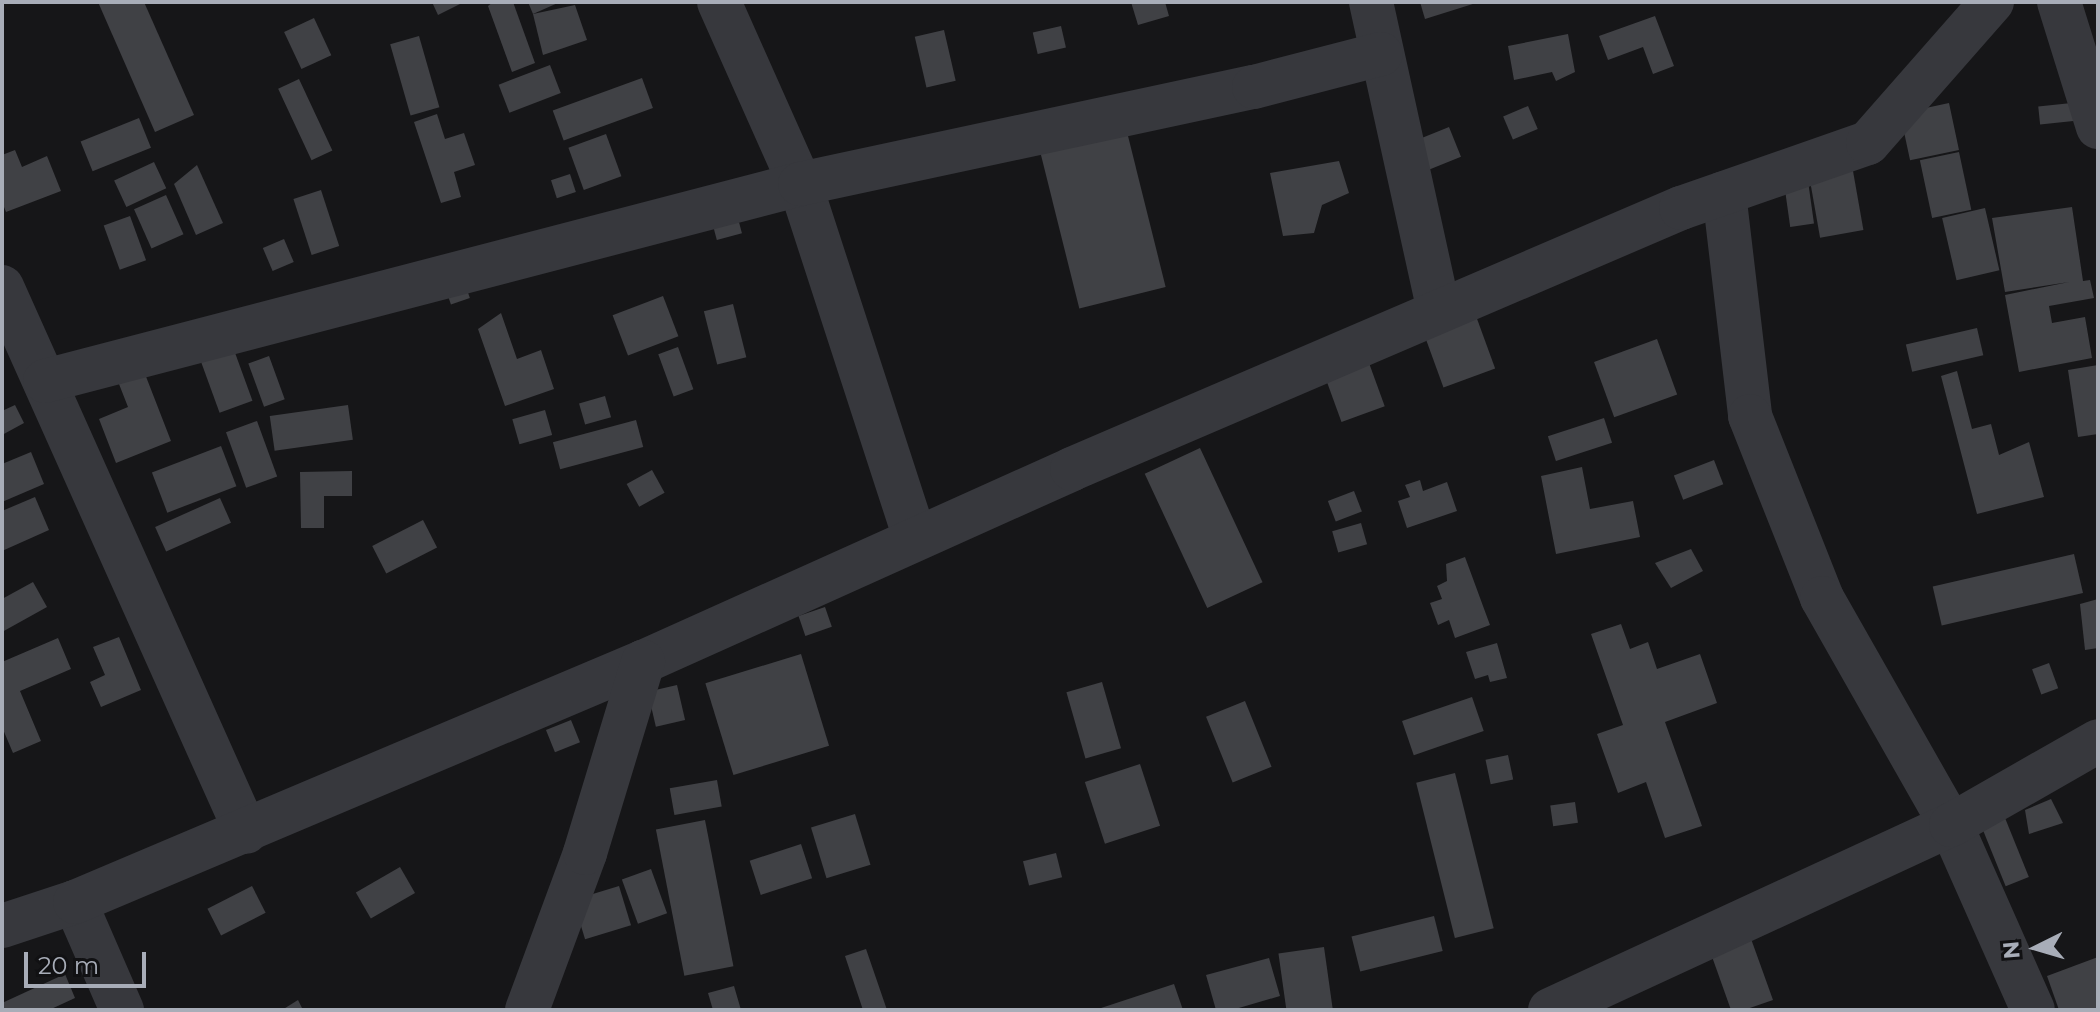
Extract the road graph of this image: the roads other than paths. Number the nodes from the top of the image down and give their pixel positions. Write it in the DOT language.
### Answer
graph roads {
  1 [pos="719,2"];
  2 [pos="1371,2"];
  3 [pos="1992,2"];
  4 [pos="2059,2"];
  5 [pos="1381,54"];
  6 [pos="2098,127"];
  7 [pos="800,184"];
  8 [pos="1724,193"];
  9 [pos="2,287"];
  10 [pos="1439,311"];
  11 [pos="45,381"];
  12 [pos="915,538"];
  13 [pos="643,662"];
  14 [pos="2098,741"];
  15 [pos="1951,825"];
  16 [pos="246,832"];
  17 [pos="75,902"];
  18 [pos="2,926"];
  19 [pos="122,1010"];
  20 [pos="527,1010"];
  21 [pos="1550,1010"];
  22 [pos="2033,1010"];
  1 -- 7 [label="street"];
  2 -- 5 [label="street"];
  3 -- 8 [label="street"];
  4 -- 6 [label="street"];
  5 -- 7 [label="street"];
  5 -- 10 [label="street"];
  7 -- 11 [label="street"];
  7 -- 12 [label="street"];
  8 -- 10 [label="street"];
  8 -- 15 [label="street"];
  9 -- 11 [label="street"];
  10 -- 12 [label="street"];
  11 -- 16 [label="street"];
  12 -- 13 [label="street"];
  13 -- 16 [label="street"];
  13 -- 20 [label="street"];
  14 -- 15 [label="street"];
  15 -- 21 [label="street"];
  15 -- 22 [label="street"];
  16 -- 17 [label="street"];
  17 -- 18 [label="street"];
  17 -- 19 [label="street"];
}
